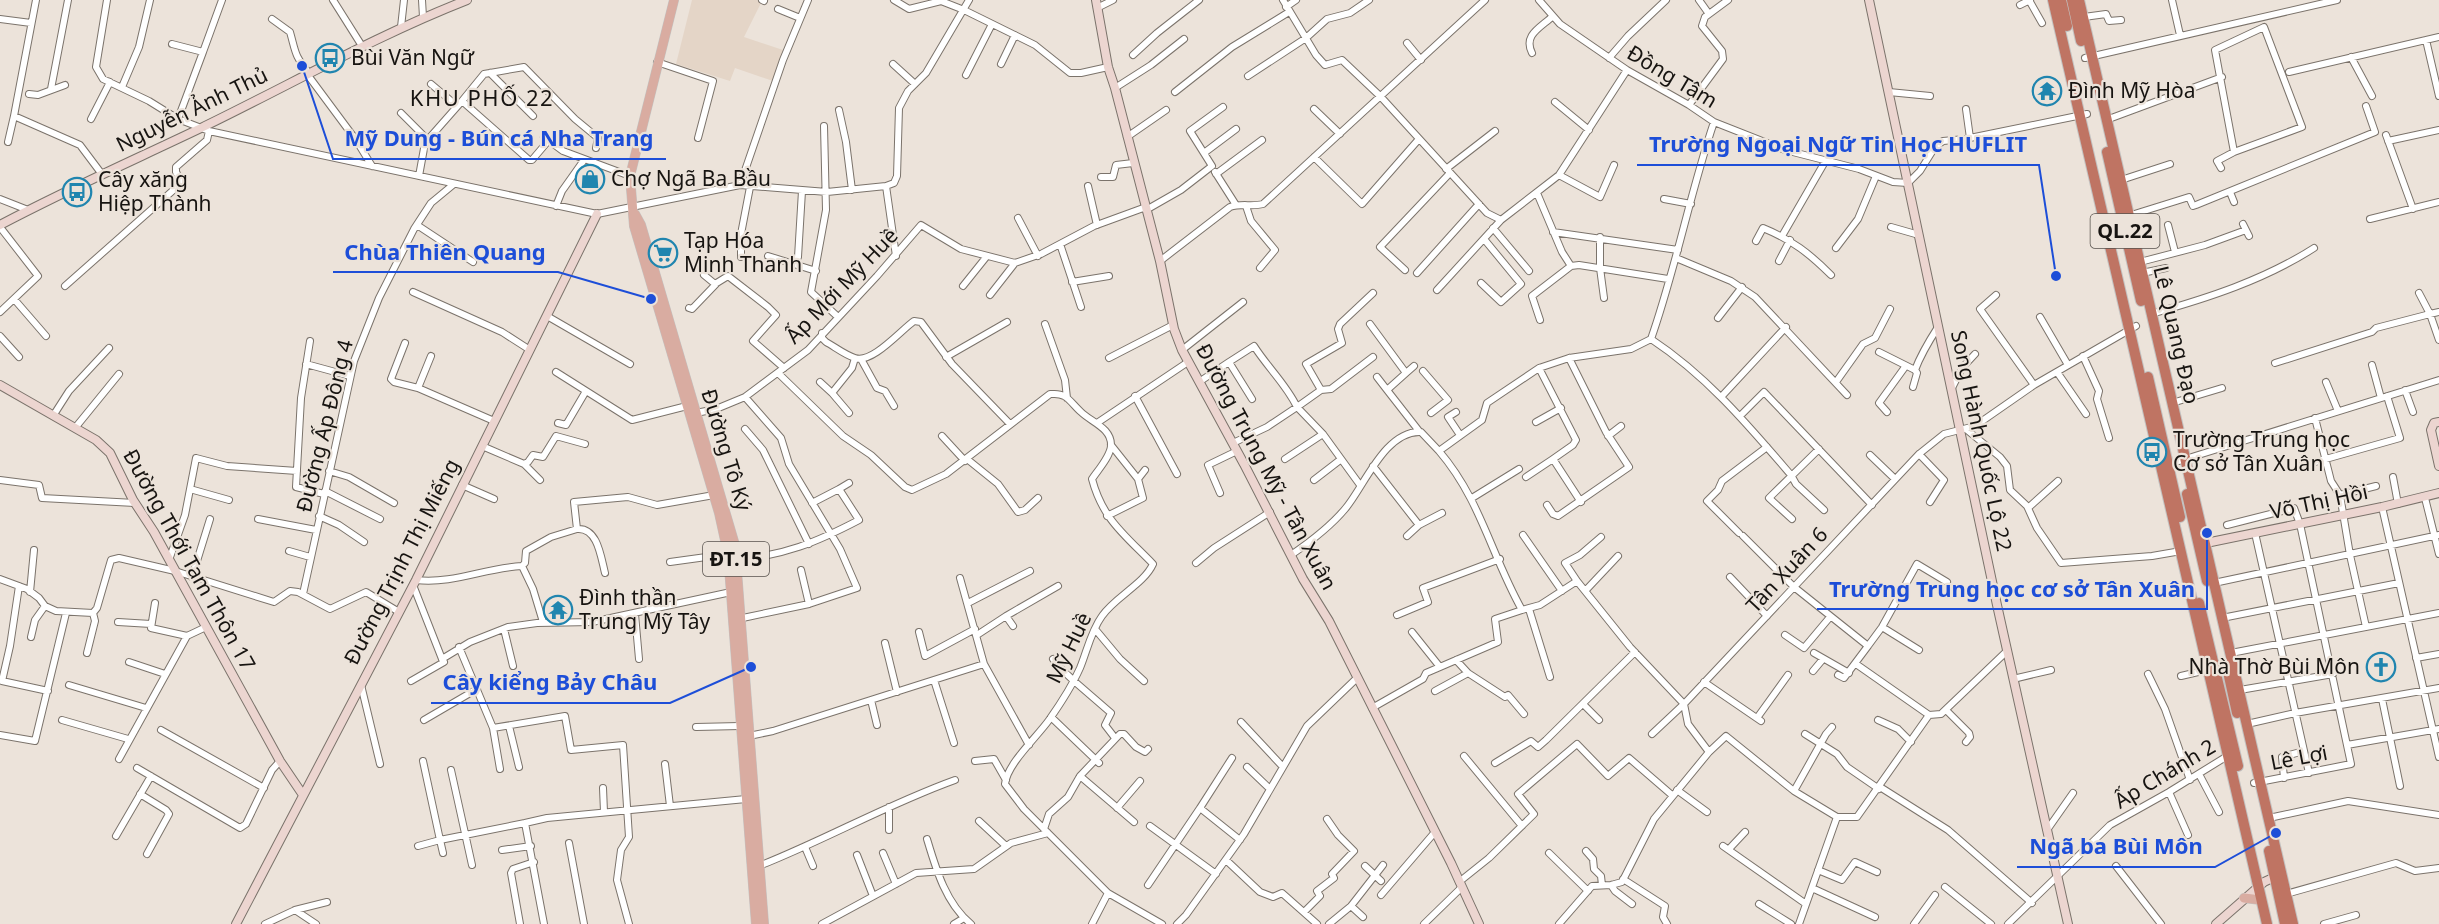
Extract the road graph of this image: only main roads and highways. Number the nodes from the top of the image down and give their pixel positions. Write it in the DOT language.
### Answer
graph roads {
  1 [pos="674,0"];
  2 [pos="2053,0"];
  3 [pos="2061,0"];
  4 [pos="2072,0"];
  5 [pos="2079,0"];
  6 [pos="2088,57"];
  7 [pos="2084,115"];
  8 [pos="633,209"];
  9 [pos="2126,217"];
  10 [pos="2132,328"];
  11 [pos="2182,460"];
  12 [pos="732,557"];
  13 [pos="737,620"];
  14 [pos="2211,669"];
  15 [pos="2256,783"];
  16 [pos="2269,880"];
  17 [pos="2244,898"];
  18 [pos="2261,900"];
  19 [pos="756,924"];
  20 [pos="764,924"];
  21 [pos="2267,924"];
  22 [pos="2274,924"];
  23 [pos="2285,924"];
  24 [pos="2293,924"];
  1 -- 8 [label="main road, Đường Tô Ký / ĐT.15"];
  2 -- 7 [label="highway, Lê Quang Đạo / QL.22"];
  3 -- 7 [label="highway, Lê Quang Đạo / QL.22"];
  4 -- 6 [label="highway, Lê Quang Đạo / QL.22"];
  5 -- 6 [label="highway, Lê Quang Đạo / QL.22"];
  6 -- 9 [label="highway, Lê Quang Đạo / QL.22"];
  6 -- 9 [label="highway, Lê Quang Đạo / QL.22"];
  7 -- 10 [label="highway, Lê Quang Đạo / QL.22"];
  8 -- 12 [label="main road, Đường Tô Ký / ĐT.15"];
  8 -- 12 [label="main road, Đường Tô Ký / ĐT.15"];
  9 -- 11 [label="highway, Lê Quang Đạo / QL.22"];
  9 -- 11 [label="highway, Lê Quang Đạo / QL.22"];
  10 -- 14 [label="highway, Lê Quang Đạo / QL.22"];
  10 -- 14 [label="highway, Lê Quang Đạo / QL.22"];
  11 -- 15 [label="highway, Lê Quang Đạo / QL.22"];
  11 -- 15 [label="highway, Lê Quang Đạo / QL.22"];
  12 -- 13 [label="main road, Đường Tô Ký / ĐT.15"];
  13 -- 19 [label="main road, Đường Tô Ký / ĐT.15"];
  13 -- 20 [label="main road, Đường Tô Ký / ĐT.15"];
  14 -- 16 [label="highway, Lê Quang Đạo / QL.22"];
  15 -- 16 [label="highway, Lê Quang Đạo / QL.22"];
  16 -- 18 [label="highway, Lê Quang Đạo / QL.22"];
  16 -- 22 [label="highway, Lê Quang Đạo / QL.22"];
  16 -- 23 [label="highway, Lê Quang Đạo / QL.22"];
  16 -- 24 [label="highway, Lê Quang Đạo / QL.22"];
  17 -- 18 [label="main road"];
  18 -- 21 [label="highway, Lê Quang Đạo / QL.22"];
}
